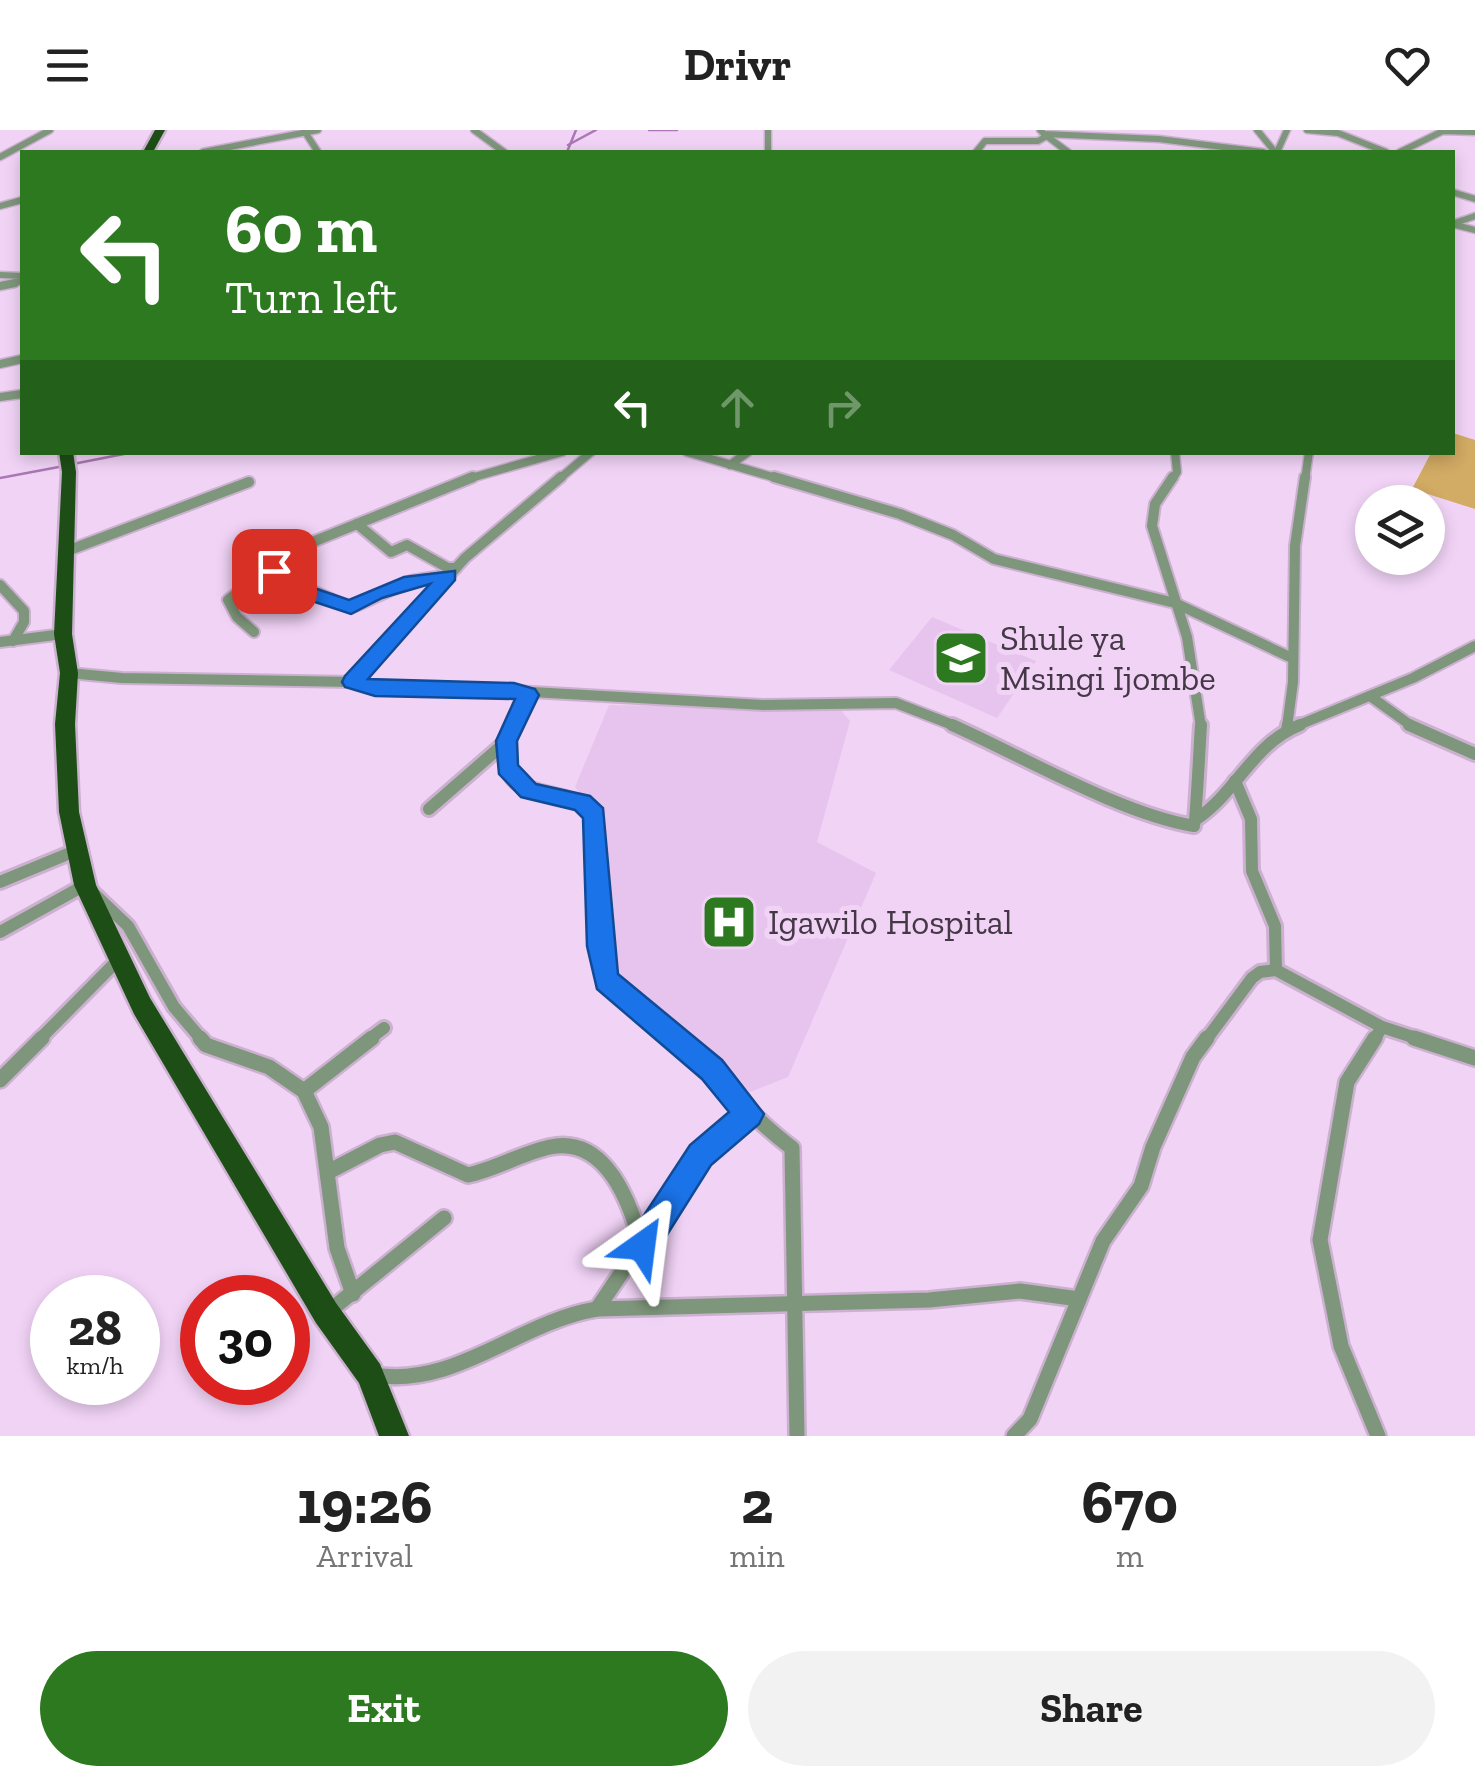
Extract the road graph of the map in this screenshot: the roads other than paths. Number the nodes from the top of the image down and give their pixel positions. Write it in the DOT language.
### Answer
graph roads {
  1 [pos="50,130"];
  2 [pos="318,130"];
  3 [pos="474,130"];
  4 [pos="1139,130"];
  5 [pos="1258,130"];
  6 [pos="1308,130"];
  7 [pos="1443,130"];
  8 [pos="305,132"];
  9 [pos="1475,132"];
  10 [pos="1043,134"];
  11 [pos="1158,140"];
  12 [pos="213,150"];
  13 [pos="501,150"];
  14 [pos="978,150"];
  15 [pos="1065,150"];
  16 [pos="1246,150"];
  17 [pos="1274,150"];
  18 [pos="1381,150"];
  19 [pos="1404,150"];
  20 [pos="0,157"];
  21 [pos="551,455"];
  22 [pos="588,455"];
  23 [pos="696,455"];
  24 [pos="744,455"];
  25 [pos="1175,455"];
  26 [pos="1309,455"];
  27 [pos="67,459"];
  28 [pos="730,466"];
  29 [pos="249,482"];
  30 [pos="358,524"];
  31 [pos="66,550"];
  32 [pos="265,570"];
  33 [pos="452,572"];
  34 [pos="0,584"];
  35 [pos="1175,603"];
  36 [pos="254,632"];
  37 [pos="63,634"];
  38 [pos="13,641"];
  39 [pos="0,642"];
  40 [pos="1475,646"];
  41 [pos="1292,658"];
  42 [pos="69,673"];
  43 [pos="353,682"];
  44 [pos="528,695"];
  45 [pos="1370,696"];
  46 [pos="1287,730"];
  47 [pos="506,741"];
  48 [pos="1475,754"];
  49 [pos="1234,781"];
  50 [pos="429,810"];
  51 [pos="1198,818"];
  52 [pos="75,850"];
  53 [pos="0,882"];
  54 [pos="85,884"];
  55 [pos="0,932"];
  56 [pos="120,958"];
  57 [pos="1276,970"];
  58 [pos="1382,1026"];
  59 [pos="384,1028"];
  60 [pos="1475,1058"];
  61 [pos="0,1080"];
  62 [pos="304,1091"];
  63 [pos="749,1114"];
  64 [pos="328,1172"];
  65 [pos="444,1218"];
  66 [pos="642,1246"];
  67 [pos="353,1294"];
  68 [pos="1078,1298"];
  69 [pos="797,1301"];
  70 [pos="598,1308"];
  71 [pos="326,1313"];
  72 [pos="370,1374"];
  73 [pos="394,1436"];
  74 [pos="797,1436"];
  75 [pos="1014,1436"];
  76 [pos="1378,1436"];
  1 -- 20 [label="street"];
  2 -- 8 [label="street"];
  3 -- 13 [label="street"];
  4 -- 11 [label="street"];
  5 -- 17 [label="street"];
  6 -- 18 [label="street"];
  7 -- 9 [label="street"];
  7 -- 19 [label="street"];
  8 -- 12 [label="street"];
  10 -- 11 [label="street"];
  10 -- 14 [label="street"];
  10 -- 15 [label="street"];
  11 -- 16 [label="street"];
  21 -- 30 [label="street"];
  22 -- 33 [label="street"];
  23 -- 28 [label="street"];
  24 -- 28 [label="street"];
  25 -- 35 [label="street"];
  26 -- 41 [label="street"];
  27 -- 31 [label="highway"];
  28 -- 35 [label="street"];
  29 -- 31 [label="street"];
  30 -- 32 [label="street"];
  30 -- 33 [label="street"];
  31 -- 37 [label="highway"];
  32 -- 33 [label="street"];
  32 -- 36 [label="street"];
  33 -- 43 [label="street"];
  34 -- 38 [label="street"];
  35 -- 41 [label="street"];
  35 -- 51 [label="street"];
  37 -- 38 [label="street"];
  37 -- 42 [label="highway"];
  38 -- 39 [label="street"];
  40 -- 45 [label="street"];
  41 -- 46 [label="street"];
  42 -- 43 [label="street"];
  42 -- 52 [label="highway"];
  43 -- 44 [label="street"];
  44 -- 47 [label="street"];
  44 -- 51 [label="street"];
  45 -- 46 [label="street"];
  45 -- 48 [label="street"];
  46 -- 49 [label="street"];
  47 -- 50 [label="street"];
  47 -- 63 [label="street"];
  49 -- 51 [label="street"];
  49 -- 57 [label="street"];
  52 -- 53 [label="street"];
  52 -- 54 [label="highway"];
  54 -- 55 [label="street"];
  54 -- 56 [label="highway"];
  54 -- 62 [label="street"];
  56 -- 61 [label="street"];
  56 -- 71 [label="highway"];
  57 -- 58 [label="street"];
  57 -- 68 [label="street"];
  58 -- 60 [label="street"];
  58 -- 76 [label="street"];
  59 -- 62 [label="street"];
  62 -- 64 [label="street"];
  63 -- 66 [label="street"];
  63 -- 69 [label="street"];
  64 -- 66 [label="street"];
  64 -- 67 [label="street"];
  65 -- 67 [label="street"];
  66 -- 70 [label="street"];
  67 -- 71 [label="street"];
  68 -- 69 [label="street"];
  68 -- 75 [label="street"];
  69 -- 70 [label="street"];
  69 -- 74 [label="street"];
  70 -- 72 [label="street"];
  71 -- 72 [label="highway"];
  72 -- 73 [label="highway"];
}
